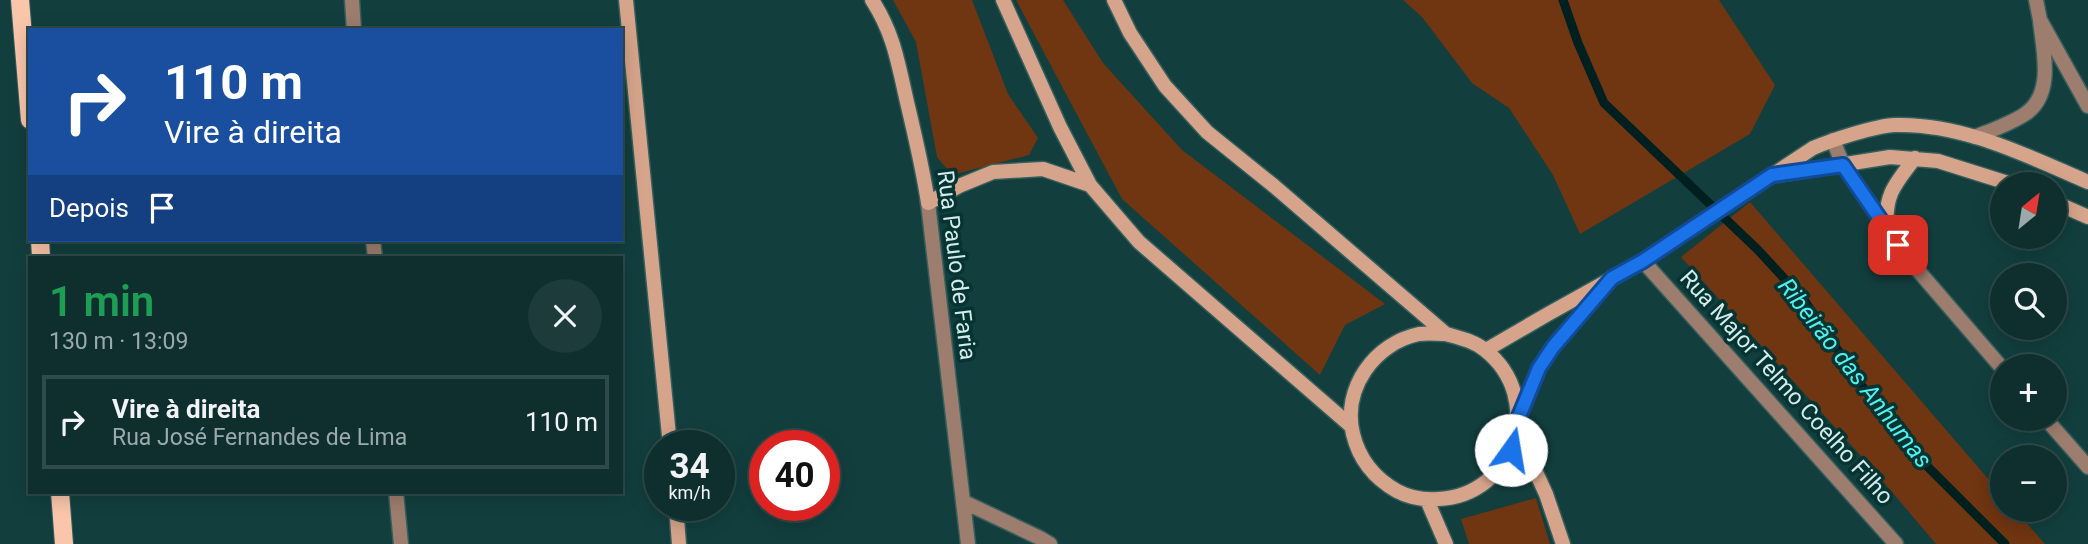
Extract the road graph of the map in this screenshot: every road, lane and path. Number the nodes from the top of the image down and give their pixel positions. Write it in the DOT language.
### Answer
graph roads {
  1 [pos="20,0"];
  2 [pos="352,0"];
  3 [pos="626,0"];
  4 [pos="872,0"];
  5 [pos="1003,0"];
  6 [pos="1114,0"];
  7 [pos="2036,0"];
  8 [pos="2040,20"];
  9 [pos="354,28"];
  10 [pos="28,96"];
  11 [pos="2088,106"];
  12 [pos="1975,137"];
  13 [pos="1833,140"];
  14 [pos="1915,159"];
  15 [pos="1843,165"];
  16 [pos="1772,175"];
  17 [pos="1990,177"];
  18 [pos="2088,182"];
  19 [pos="1090,185"];
  20 [pos="928,204"];
  21 [pos="2067,207"];
  22 [pos="2088,217"];
  23 [pos="1886,229"];
  24 [pos="1643,261"];
  25 [pos="1612,278"];
  26 [pos="1446,334"];
  27 [pos="1486,351"];
  28 [pos="1990,354"];
  29 [pos="1518,425"];
  30 [pos="1351,426"];
  31 [pos="668,430"];
  32 [pos="2056,431"];
  33 [pos="2088,467"];
  34 [pos="60,494"];
  35 [pos="396,494"];
  36 [pos="1427,500"];
  37 [pos="964,502"];
  38 [pos="677,521"];
  39 [pos="64,544"];
  40 [pos="401,544"];
  41 [pos="679,544"];
  42 [pos="968,544"];
  43 [pos="1050,544"];
  44 [pos="1446,544"];
  45 [pos="1563,544"];
  46 [pos="1896,544"];
  1 -- 10 [label="main road"];
  2 -- 9 [label="street"];
  3 -- 31 [label="street"];
  4 -- 20 [label="street, Rua Paulo de Faria"];
  5 -- 19 [label="street"];
  6 -- 26 [label="street"];
  7 -- 8 [label="street"];
  8 -- 11 [label="street"];
  8 -- 12 [label="street"];
  12 -- 13 [label="street"];
  12 -- 18 [label="street"];
  13 -- 15 [label="street"];
  13 -- 16 [label="street"];
  14 -- 15 [label="street"];
  14 -- 17 [label="street"];
  14 -- 23 [label="street"];
  15 -- 16 [label="street"];
  15 -- 23 [label="street"];
  16 -- 24 [label="street"];
  19 -- 20 [label="street"];
  19 -- 30 [label="street"];
  20 -- 37 [label="street, Rua Paulo de Faria"];
  21 -- 22 [label="street"];
  23 -- 28 [label="street"];
  24 -- 25 [label="street"];
  24 -- 46 [label="street, Rua Major Telmo Coelho Filho"];
  25 -- 27 [label="street"];
  25 -- 29 [label="street"];
  26 -- 27 [label="street"];
  26 -- 30 [label="street"];
  27 -- 29 [label="street"];
  29 -- 36 [label="street"];
  29 -- 45 [label="street"];
  30 -- 36 [label="street"];
  32 -- 33 [label="street"];
  34 -- 39 [label="main road"];
  35 -- 40 [label="street"];
  36 -- 44 [label="street"];
  37 -- 42 [label="street, Rua Paulo de Faria"];
  37 -- 43 [label="street"];
  38 -- 41 [label="street"];
}
